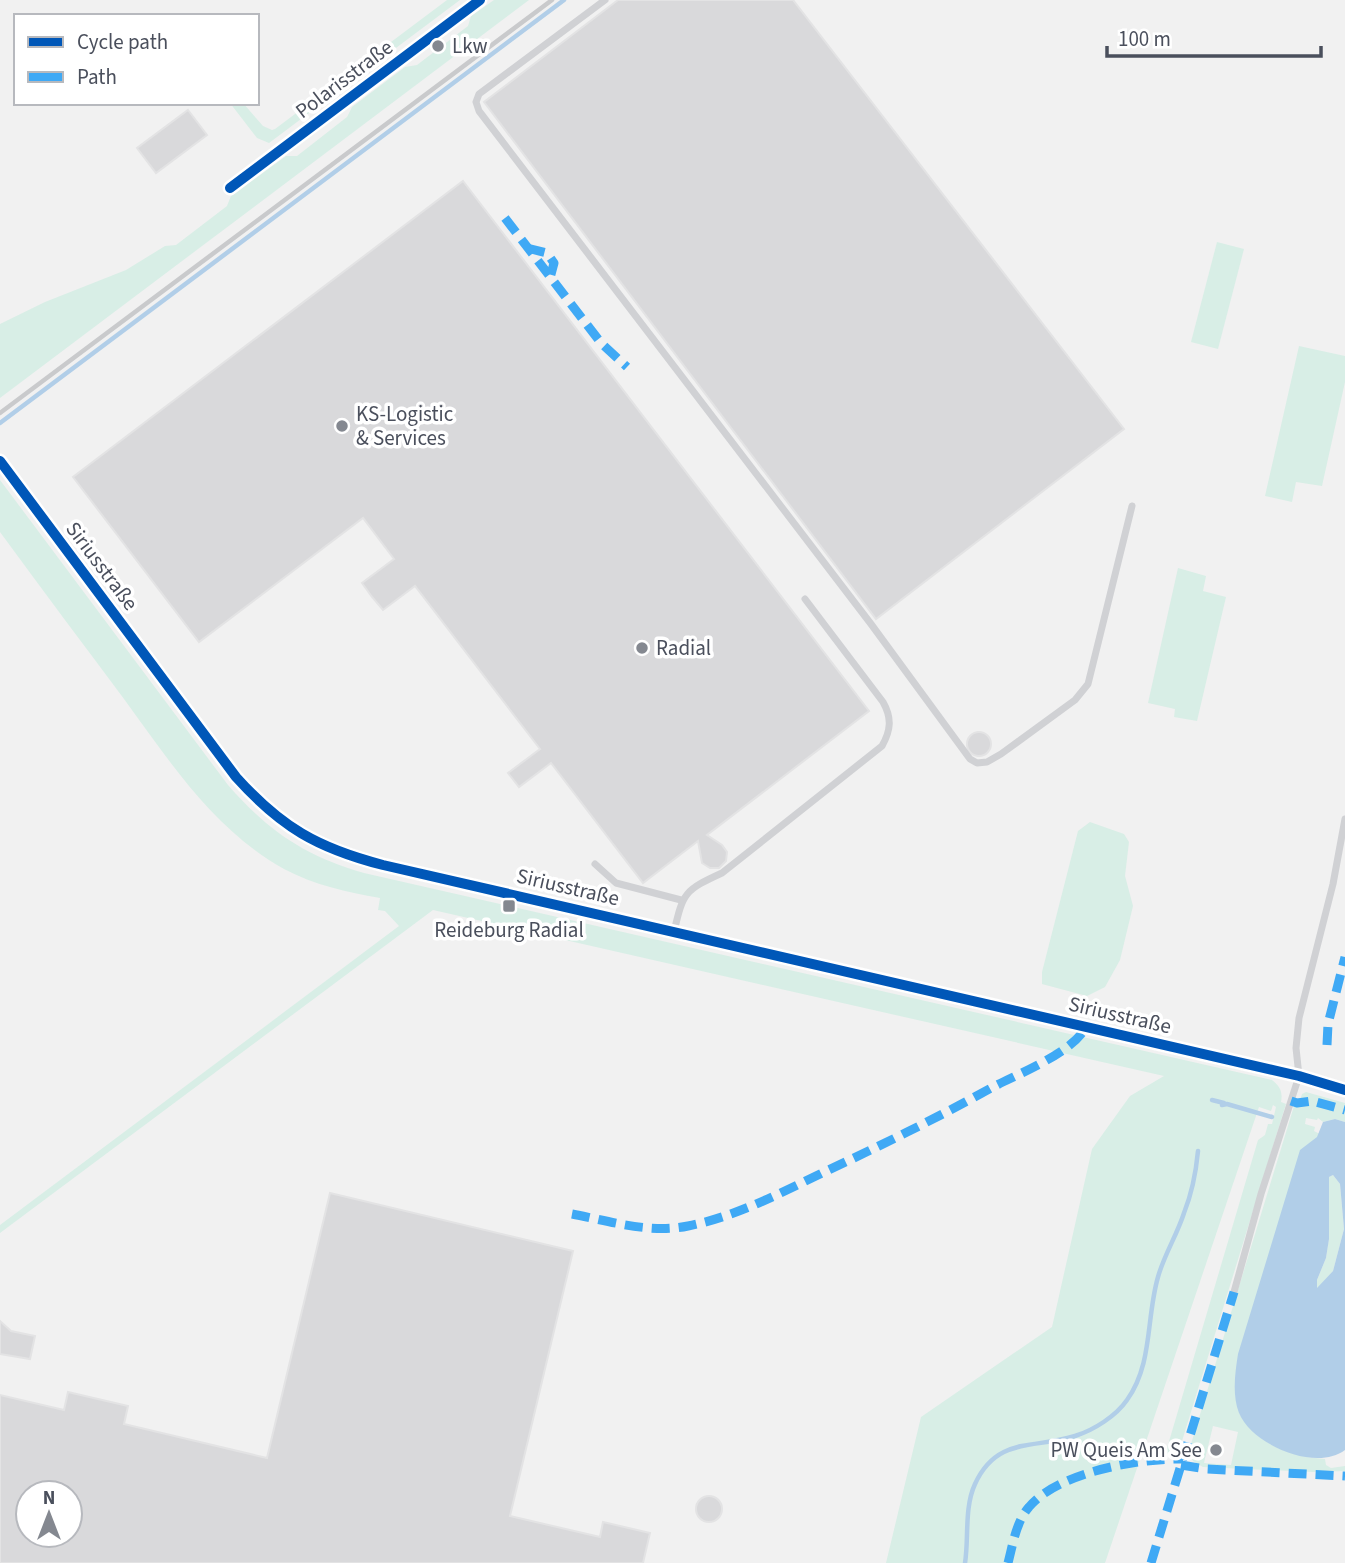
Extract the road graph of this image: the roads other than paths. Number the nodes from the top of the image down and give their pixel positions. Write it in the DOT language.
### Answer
graph roads {
  1 [pos="480,0"];
  2 [pos="605,0"];
  3 [pos="230,188"];
  4 [pos="0,461"];
  5 [pos="1132,506"];
  6 [pos="805,598"];
  7 [pos="1345,819"];
  8 [pos="595,864"];
  9 [pos="681,900"];
  10 [pos="674,932"];
  11 [pos="1298,1076"];
  12 [pos="1345,1090"];
  13 [pos="1234,1292"];
  1 -- 3 [label="street, Polarisstraße"];
  2 -- 5 [label="lane"];
  4 -- 10 [label="street, Siriusstraße"];
  6 -- 9 [label="lane"];
  7 -- 11 [label="lane"];
  8 -- 9 [label="lane"];
  9 -- 10 [label="lane"];
  10 -- 11 [label="street, Siriusstraße"];
  11 -- 12 [label="street, Siriusstraße"];
  11 -- 13 [label="lane"];
}
